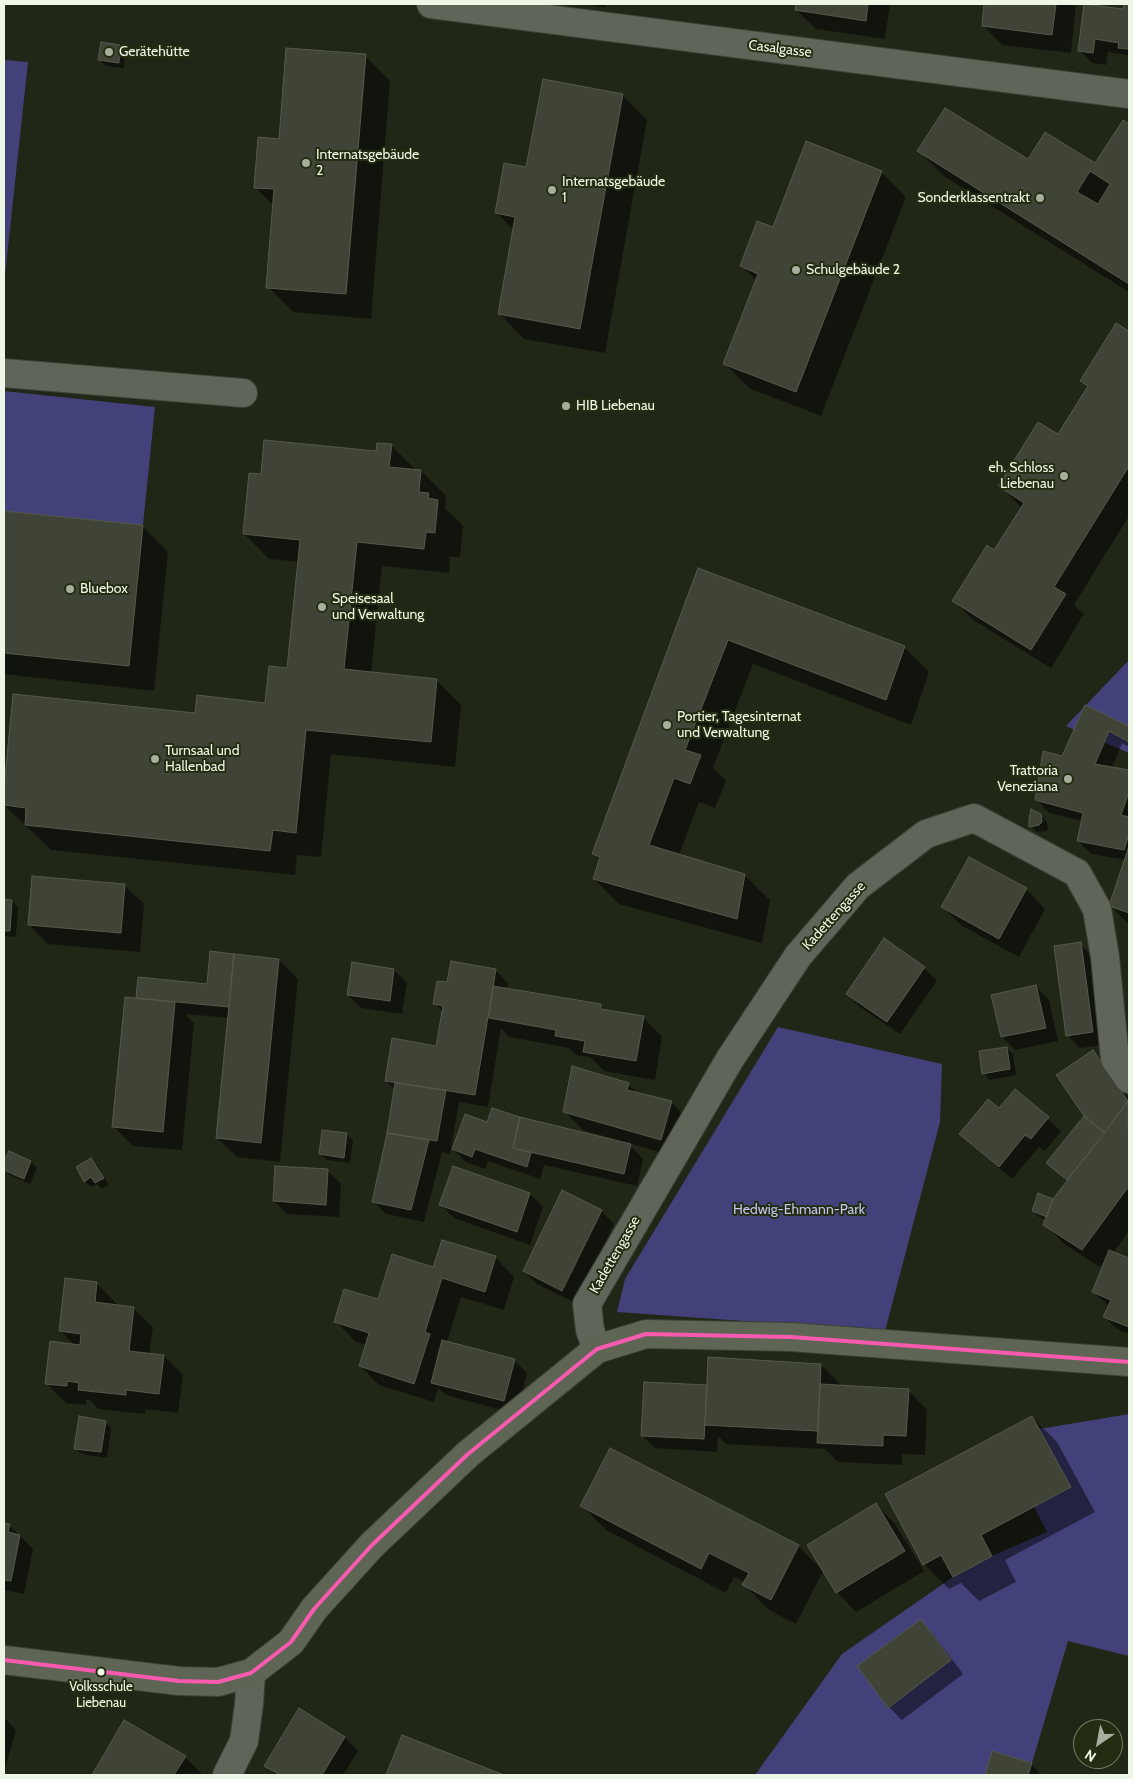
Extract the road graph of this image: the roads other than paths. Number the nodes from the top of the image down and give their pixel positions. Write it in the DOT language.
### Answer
graph roads {
  1 [pos="431,4"];
  2 [pos="1129,94"];
  3 [pos="4,373"];
  4 [pos="244,393"];
  5 [pos="1122,1069"];
  6 [pos="597,1349"];
  7 [pos="1129,1362"];
  8 [pos="4,1660"];
  9 [pos="251,1673"];
  10 [pos="227,1775"];
  1 -- 2 [label="street, Casalgasse"];
  3 -- 4 [label="street"];
  5 -- 6 [label="street, Kadettengasse"];
  6 -- 7 [label="main road"];
  6 -- 9 [label="main road"];
  8 -- 9 [label="main road"];
  9 -- 10 [label="street"];
}
